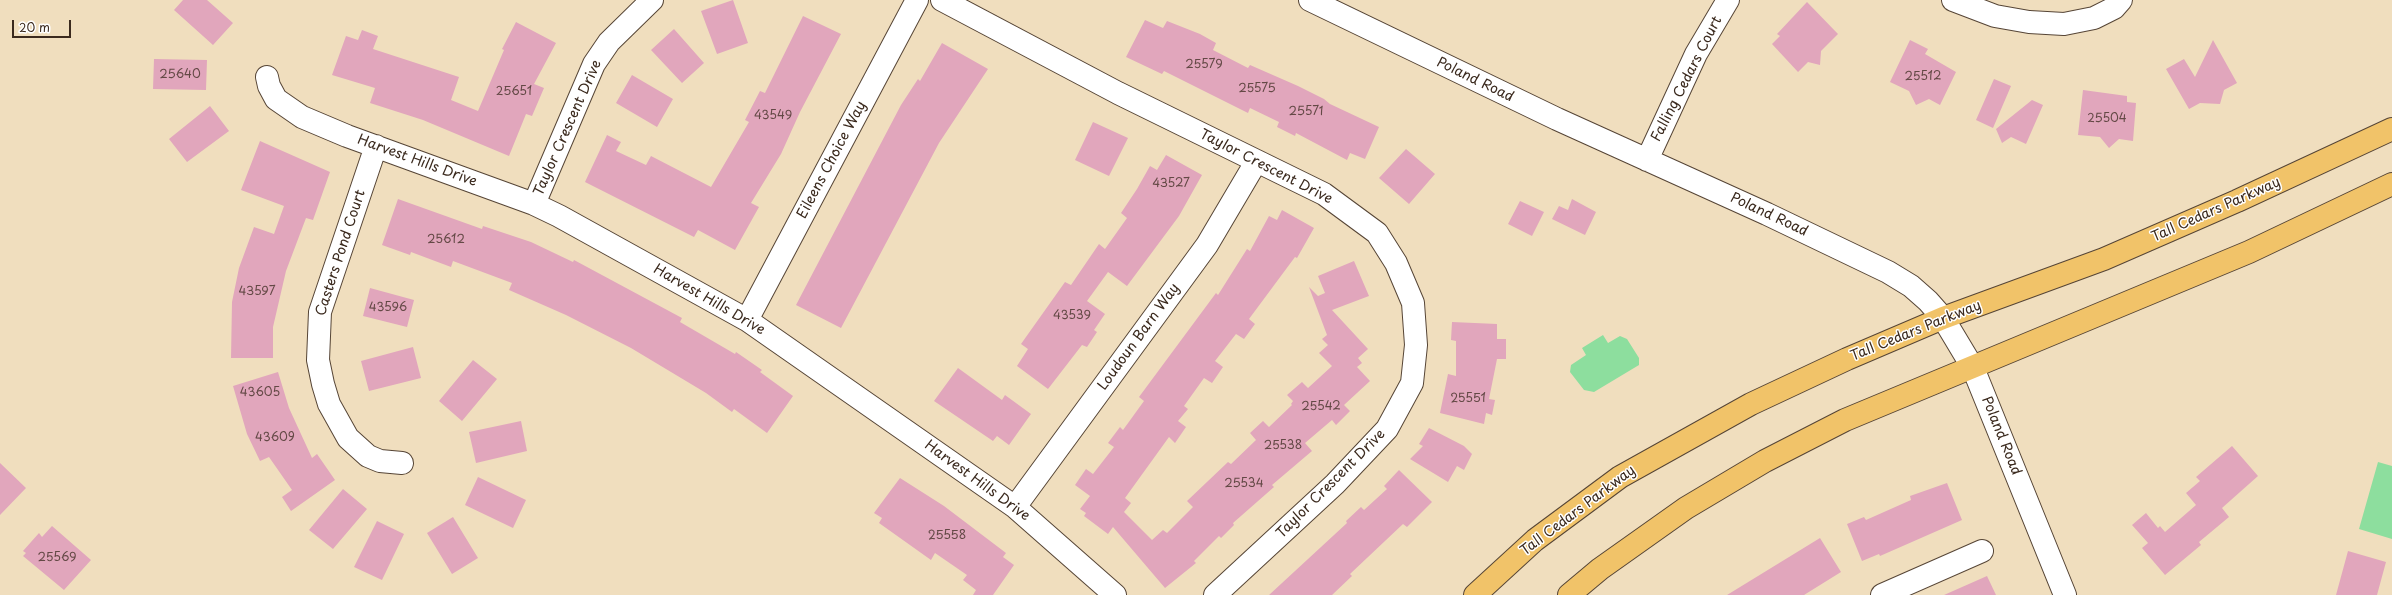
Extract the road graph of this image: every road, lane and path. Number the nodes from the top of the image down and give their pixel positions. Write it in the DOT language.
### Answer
graph roads {
  1 [pos="652,0"];
  2 [pos="917,0"];
  3 [pos="942,0"];
  4 [pos="1310,0"];
  5 [pos="1728,0"];
  6 [pos="1953,0"];
  7 [pos="2121,0"];
  8 [pos="267,77"];
  9 [pos="2392,129"];
  10 [pos="376,146"];
  11 [pos="1647,160"];
  12 [pos="1256,162"];
  13 [pos="2392,184"];
  14 [pos="534,204"];
  15 [pos="1943,318"];
  16 [pos="748,320"];
  17 [pos="1973,368"];
  18 [pos="402,463"];
  19 [pos="1015,507"];
  20 [pos="1982,551"];
  21 [pos="1115,595"];
  22 [pos="1215,595"];
  23 [pos="1475,595"];
  24 [pos="1569,595"];
  25 [pos="1882,595"];
  26 [pos="2064,595"];
  1 -- 14 [label="street, Taylor Crescent Drive"];
  2 -- 16 [label="street, Eileens Choice Way"];
  3 -- 12 [label="street, Taylor Crescent Drive"];
  4 -- 11 [label="street, Poland Road"];
  5 -- 11 [label="street, Falling Cedars Court"];
  6 -- 7 [label="street"];
  8 -- 10 [label="street, Harvest Hills Drive"];
  9 -- 15 [label="main road, Tall Cedars Parkway"];
  10 -- 14 [label="street, Harvest Hills Drive"];
  10 -- 18 [label="street, Casters Pond Court"];
  11 -- 15 [label="street, Poland Road"];
  12 -- 19 [label="street, Loudoun Barn Way"];
  12 -- 22 [label="street, Taylor Crescent Drive"];
  13 -- 17 [label="main road"];
  14 -- 16 [label="street, Harvest Hills Drive"];
  15 -- 17 [label="street, Poland Road"];
  15 -- 23 [label="main road, Tall Cedars Parkway"];
  16 -- 19 [label="street, Harvest Hills Drive"];
  17 -- 24 [label="main road"];
  17 -- 26 [label="street, Poland Road"];
  19 -- 21 [label="street, Harvest Hills Drive"];
  20 -- 25 [label="street"];
}
